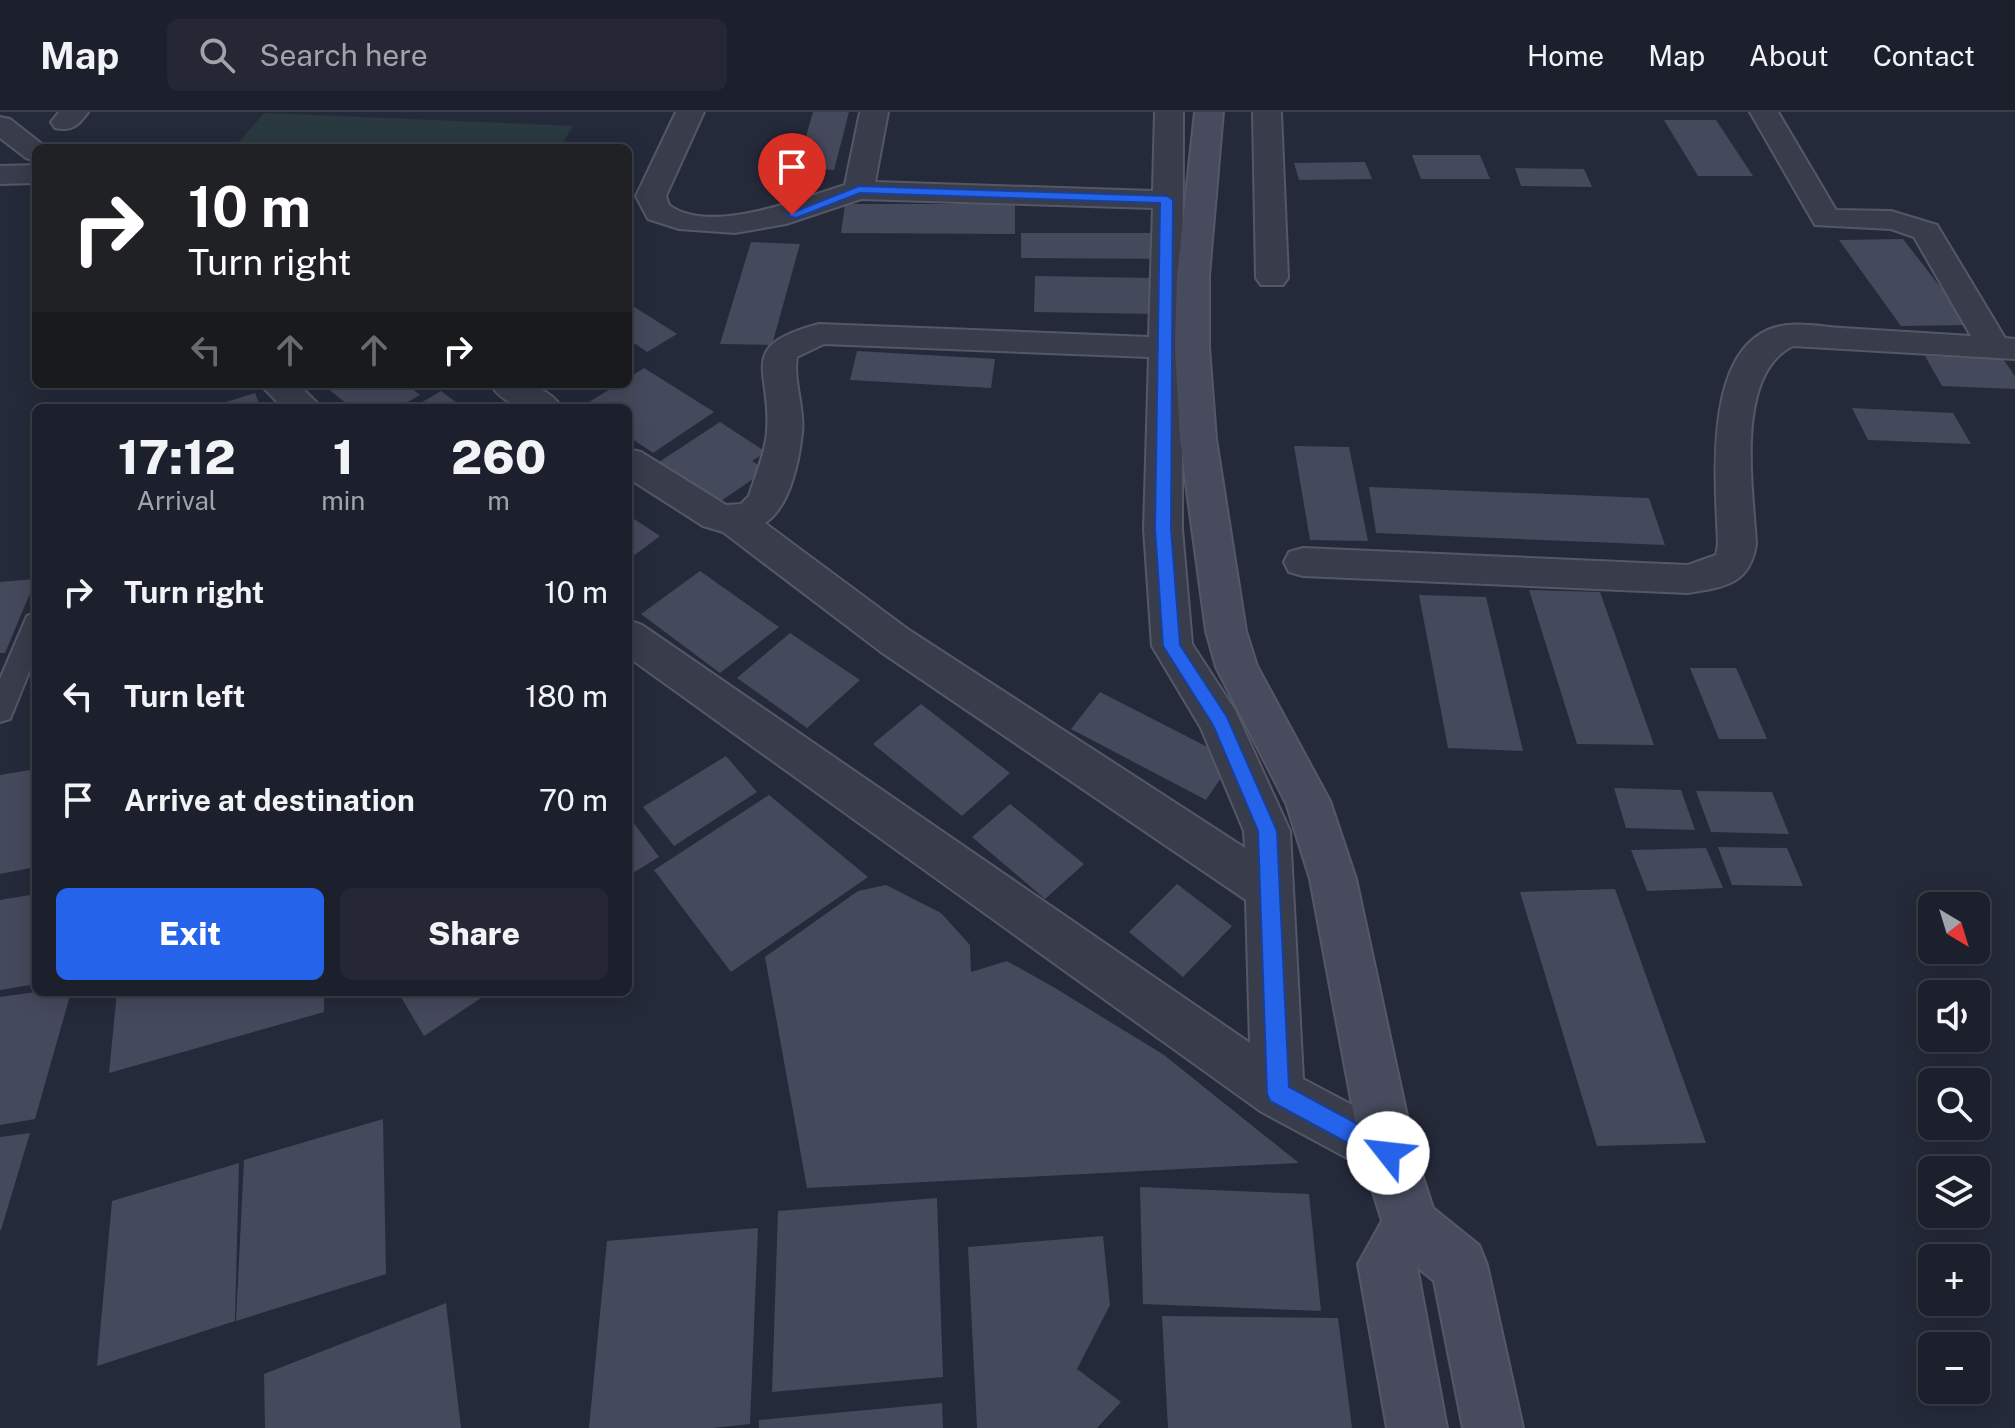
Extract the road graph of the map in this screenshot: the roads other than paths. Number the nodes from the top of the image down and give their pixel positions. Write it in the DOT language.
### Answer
graph roads {
  1 [pos="690,112"];
  2 [pos="874,112"];
  3 [pos="1169,112"];
  4 [pos="1209,112"];
  5 [pos="1267,112"];
  6 [pos="1764,112"];
  7 [pos="0,125"];
  8 [pos="32,149"];
  9 [pos="32,174"];
  10 [pos="0,175"];
  11 [pos="859,190"];
  12 [pos="1167,200"];
  13 [pos="1272,278"];
  14 [pos="1149,347"];
  15 [pos="2004,348"];
  16 [pos="282,388"];
  17 [pos="513,388"];
  18 [pos="300,404"];
  19 [pos="539,404"];
  20 [pos="632,464"];
  21 [pos="734,520"];
  22 [pos="1303,562"];
  23 [pos="32,633"];
  24 [pos="632,639"];
  25 [pos="0,711"];
  26 [pos="1269,889"];
  27 [pos="1278,1093"];
  28 [pos="1388,1153"];
  29 [pos="1411,1226"];
  30 [pos="1417,1428"];
  31 [pos="1493,1428"];
  1 -- 11 [label="street"];
  2 -- 11 [label="street"];
  3 -- 12 [label="street"];
  4 -- 28 [label="street"];
  5 -- 13 [label="street"];
  6 -- 15 [label="street"];
  7 -- 8 [label="street"];
  9 -- 10 [label="street"];
  11 -- 12 [label="street"];
  12 -- 26 [label="street"];
  14 -- 21 [label="street"];
  15 -- 22 [label="street"];
  16 -- 18 [label="street"];
  17 -- 19 [label="street"];
  20 -- 21 [label="street"];
  21 -- 26 [label="street"];
  23 -- 25 [label="lane"];
  24 -- 27 [label="street"];
  26 -- 27 [label="street"];
  27 -- 28 [label="street"];
  28 -- 29 [label="street"];
  29 -- 30 [label="street"];
  29 -- 31 [label="street"];
}
